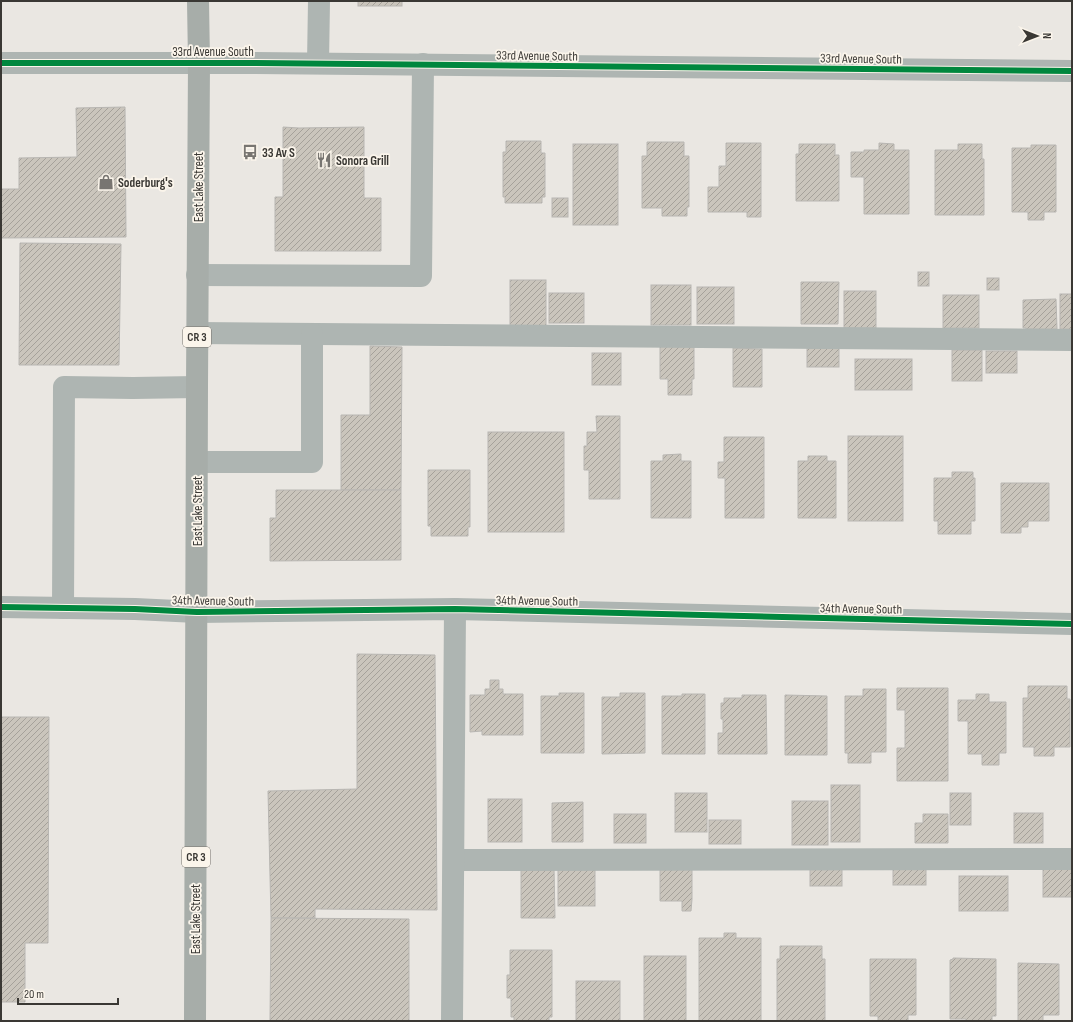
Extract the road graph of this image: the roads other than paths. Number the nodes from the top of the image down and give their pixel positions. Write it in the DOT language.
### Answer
graph roads {
  1 [pos="198,1"];
  2 [pos="319,1"];
  3 [pos="199,62"];
  4 [pos="1,63"];
  5 [pos="318,63"];
  6 [pos="424,64"];
  7 [pos="1072,71"];
  8 [pos="197,275"];
  9 [pos="197,333"];
  10 [pos="312,334"];
  11 [pos="1072,340"];
  12 [pos="197,387"];
  13 [pos="197,462"];
  14 [pos="1,607"];
  15 [pos="63,608"];
  16 [pos="455,609"];
  17 [pos="197,612"];
  18 [pos="1072,624"];
  19 [pos="1072,859"];
  20 [pos="454,860"];
  21 [pos="195,1021"];
  22 [pos="452,1021"];
  1 -- 3 [label="main road, East Lake Street / CR 3"];
  2 -- 5 [label="street"];
  3 -- 4 [label="street, 33rd Avenue South"];
  3 -- 5 [label="street, 33rd Avenue South"];
  3 -- 8 [label="main road, East Lake Street / CR 3"];
  5 -- 6 [label="street, 33rd Avenue South"];
  6 -- 7 [label="street, 33rd Avenue South"];
  6 -- 8 [label="street"];
  8 -- 9 [label="main road, East Lake Street / CR 3"];
  9 -- 10 [label="street"];
  9 -- 12 [label="main road, East Lake Street / CR 3"];
  10 -- 11 [label="street"];
  10 -- 13 [label="street"];
  12 -- 13 [label="main road, East Lake Street / CR 3"];
  12 -- 15 [label="street"];
  13 -- 17 [label="main road, East Lake Street / CR 3"];
  14 -- 15 [label="street, 34th Avenue South"];
  15 -- 17 [label="street, 34th Avenue South"];
  16 -- 17 [label="street, 34th Avenue South"];
  16 -- 18 [label="street, 34th Avenue South"];
  16 -- 20 [label="street"];
  17 -- 21 [label="main road, East Lake Street / CR 3"];
  19 -- 20 [label="street"];
  20 -- 22 [label="street"];
}
